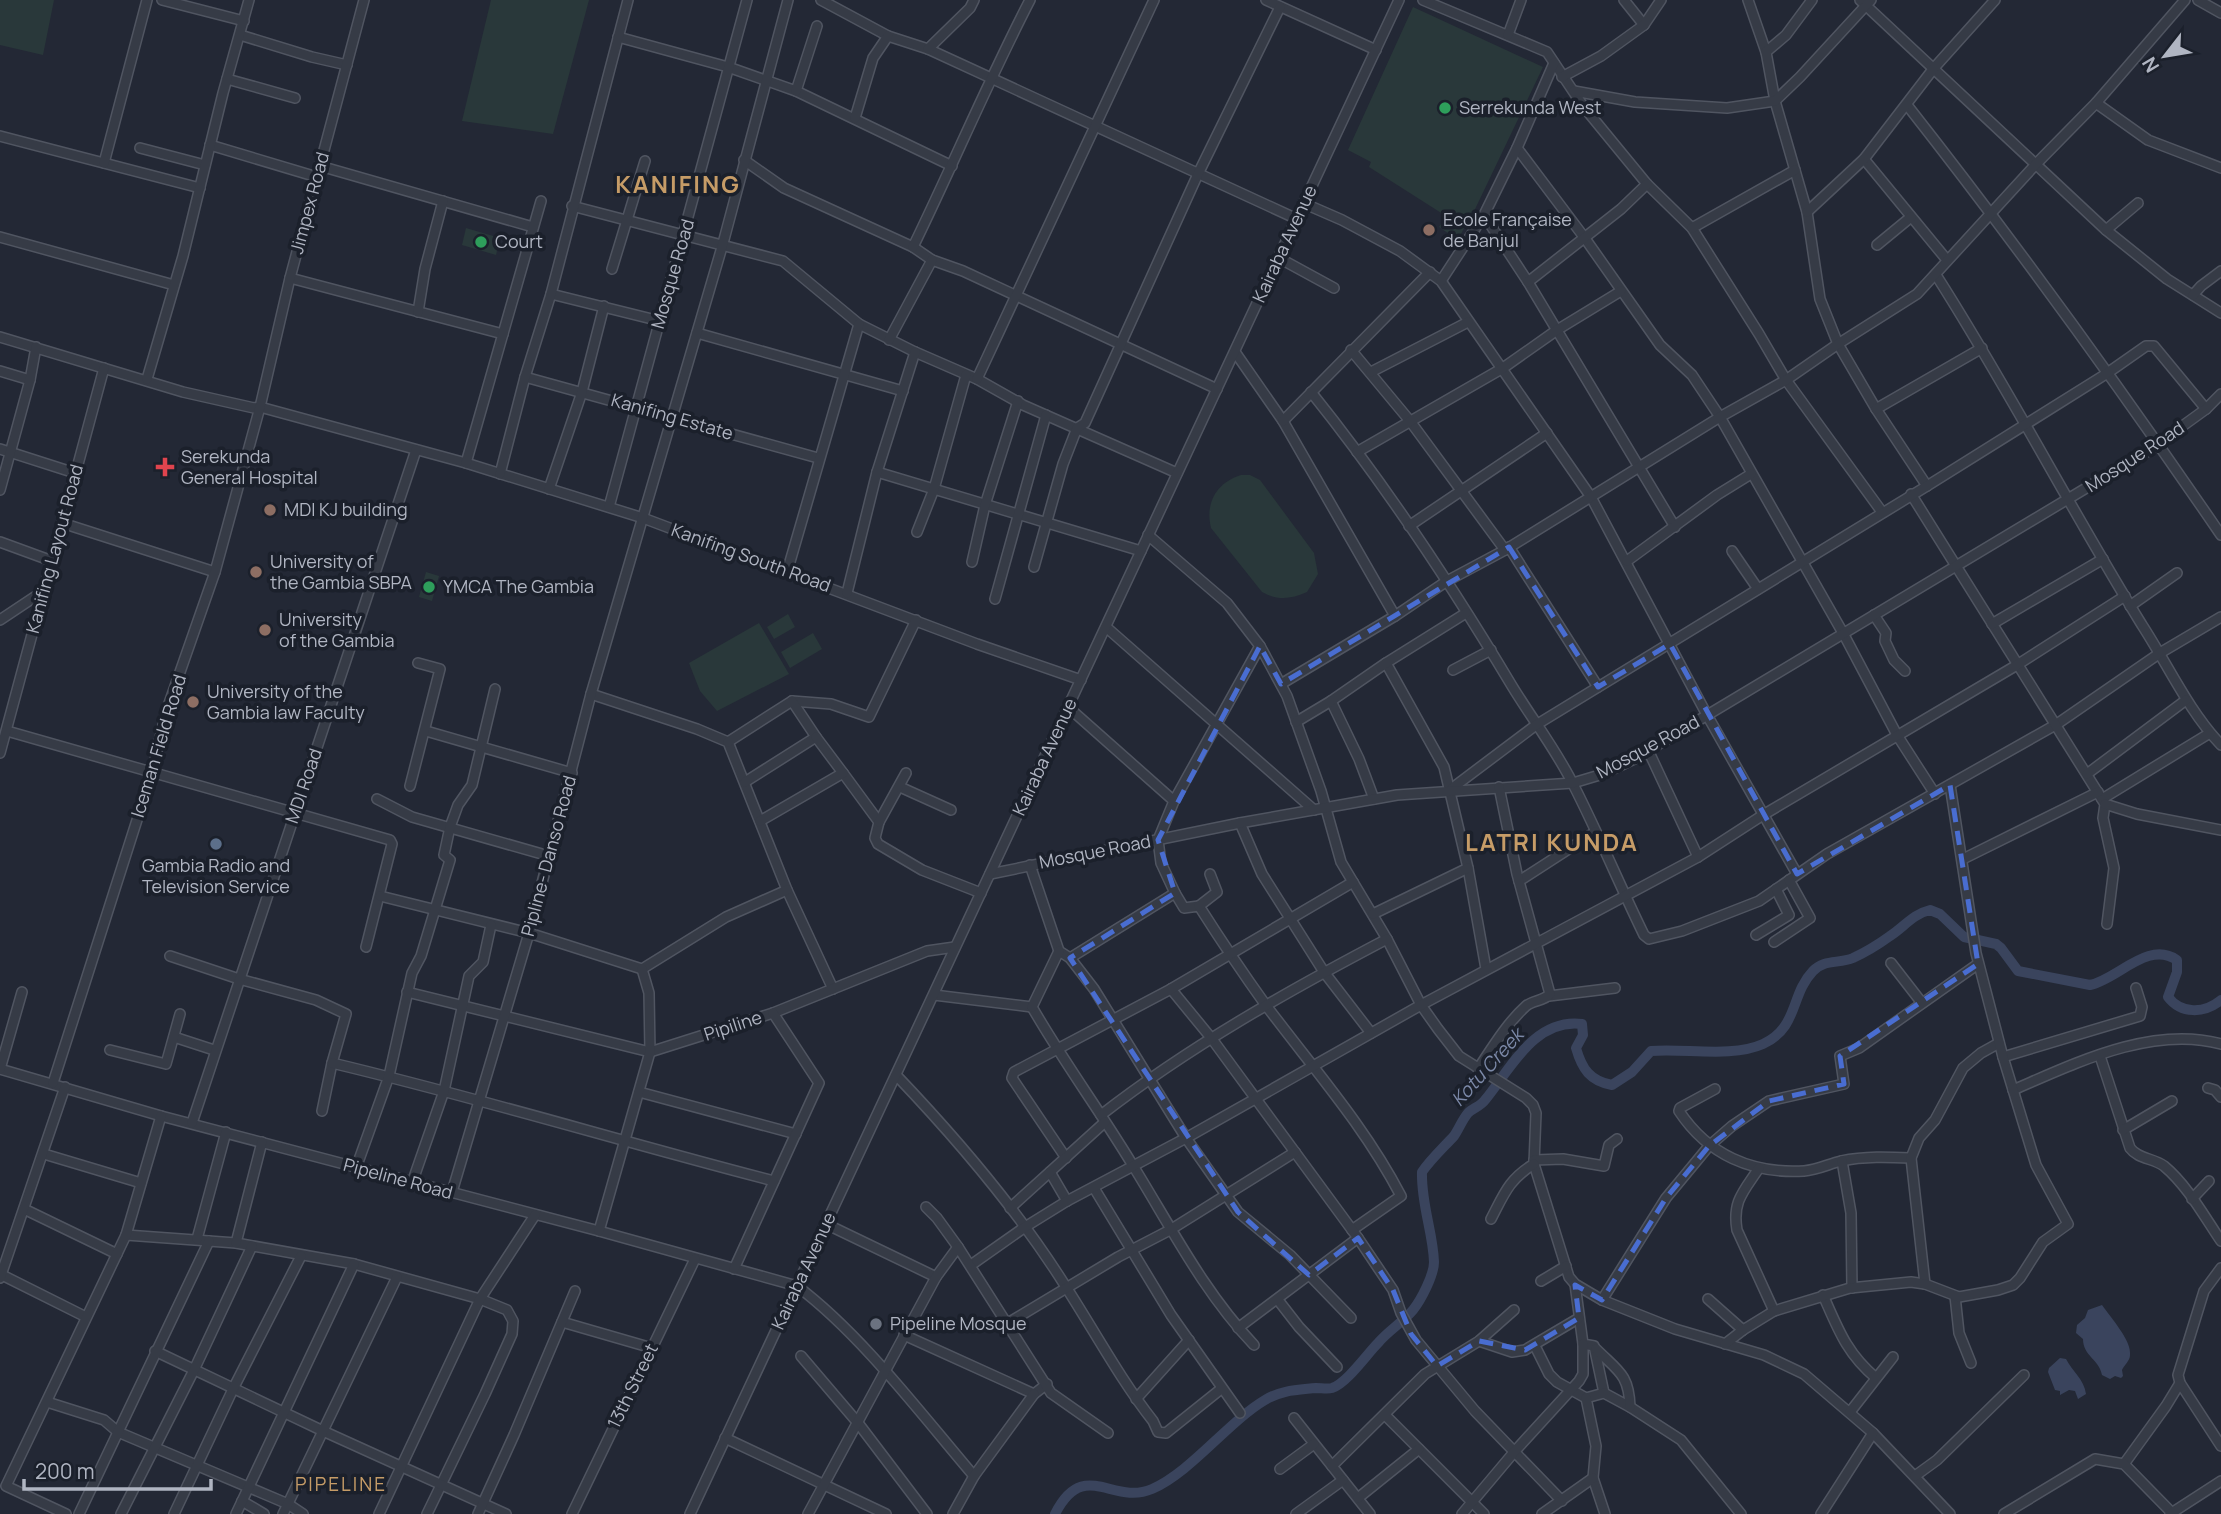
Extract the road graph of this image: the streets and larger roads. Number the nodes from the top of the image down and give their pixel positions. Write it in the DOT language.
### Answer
graph roads {
  1 [pos="147,0"];
  2 [pos="162,0"];
  3 [pos="207,0"];
  4 [pos="249,0"];
  5 [pos="365,0"];
  6 [pos="628,0"];
  7 [pos="747,0"];
  8 [pos="788,0"];
  9 [pos="821,0"];
  10 [pos="974,0"];
  11 [pos="1030,0"];
  12 [pos="1154,0"];
  13 [pos="1266,0"];
  14 [pos="1399,0"];
  15 [pos="1423,0"];
  16 [pos="1521,0"];
  17 [pos="1624,0"];
  18 [pos="1661,0"];
  19 [pos="1748,0"];
  20 [pos="1812,0"];
  21 [pos="1995,0"];
  22 [pos="2185,0"];
  23 [pos="2198,0"];
  24 [pos="1866,2"];
  25 [pos="1280,7"];
  26 [pos="204,11"];
  27 [pos="2221,13"];
  28 [pos="244,21"];
  29 [pos="1644,25"];
  30 [pos="817,26"];
  31 [pos="240,35"];
  32 [pos="1508,35"];
  33 [pos="888,36"];
  34 [pos="618,37"];
  35 [pos="928,49"];
  36 [pos="1376,50"];
  37 [pos="1766,52"];
  38 [pos="1554,63"];
  39 [pos="347,65"];
  40 [pos="727,67"];
  41 [pos="1934,68"];
  42 [pos="1562,76"];
  43 [pos="227,79"];
  44 [pos="990,79"];
  45 [pos="766,81"];
  46 [pos="796,91"];
  47 [pos="1574,91"];
  48 [pos="295,98"];
  49 [pos="1775,101"];
  50 [pos="2096,103"];
  51 [pos="1907,105"];
  52 [pos="855,118"];
  53 [pos="1096,126"];
  54 [pos="0,136"];
  55 [pos="210,145"];
  56 [pos="140,148"];
  57 [pos="1517,148"];
  58 [pos="744,159"];
  59 [pos="1864,159"];
  60 [pos="645,161"];
  61 [pos="104,163"];
  62 [pos="2037,163"];
  63 [pos="205,164"];
  64 [pos="320,166"];
  65 [pos="953,166"];
  66 [pos="2221,168"];
  67 [pos="1795,170"];
  68 [pos="1198,174"];
  69 [pos="317,177"];
  70 [pos="1647,184"];
  71 [pos="200,188"];
  72 [pos="443,201"];
  73 [pos="541,201"];
  74 [pos="1303,203"];
  75 [pos="2138,203"];
  76 [pos="572,206"];
  77 [pos="1807,212"];
  78 [pos="1991,212"];
  79 [pos="1484,215"];
  80 [pos="1911,217"];
  81 [pos="1297,219"];
  82 [pos="627,221"];
  83 [pos="533,227"];
  84 [pos="1692,228"];
  85 [pos="2106,230"];
  86 [pos="0,237"];
  87 [pos="684,237"];
  88 [pos="1584,237"];
  89 [pos="1877,245"];
  90 [pos="722,247"];
  91 [pos="913,247"];
  92 [pos="1279,258"];
  93 [pos="932,260"];
  94 [pos="1947,260"];
  95 [pos="611,269"];
  96 [pos="2221,271"];
  97 [pos="1430,272"];
  98 [pos="1937,275"];
  99 [pos="290,278"];
  100 [pos="1441,281"];
  101 [pos="1528,282"];
  102 [pos="174,285"];
  103 [pos="1334,288"];
  104 [pos="1620,291"];
  105 [pos="551,294"];
  106 [pos="1016,295"];
  107 [pos="2193,295"];
  108 [pos="604,306"];
  109 [pos="418,312"];
  110 [pos="2221,313"];
  111 [pos="660,321"];
  112 [pos="1468,322"];
  113 [pos="859,324"];
  114 [pos="1557,330"];
  115 [pos="697,333"];
  116 [pos="503,334"];
  117 [pos="0,337"];
  118 [pos="889,340"];
  119 [pos="1838,344"];
  120 [pos="36,346"];
  121 [pos="1121,346"];
  122 [pos="1982,348"];
  123 [pos="1351,350"];
  124 [pos="915,352"];
  125 [pos="1235,352"];
  126 [pos="104,368"];
  127 [pos="1503,368"];
  128 [pos="0,371"];
  129 [pos="1371,372"];
  130 [pos="844,374"];
  131 [pos="2106,374"];
  132 [pos="966,375"];
  133 [pos="525,377"];
  134 [pos="147,379"];
  135 [pos="977,379"];
  136 [pos="30,380"];
  137 [pos="1786,380"];
  138 [pos="1217,389"];
  139 [pos="903,391"];
  140 [pos="582,392"];
  141 [pos="1311,392"];
  142 [pos="2221,394"];
  143 [pos="1017,401"];
  144 [pos="260,407"];
  145 [pos="635,407"];
  146 [pos="1876,409"];
  147 [pos="2206,409"];
  148 [pos="1046,415"];
  149 [pos="673,417"];
  150 [pos="1720,417"];
  151 [pos="1283,421"];
  152 [pos="1410,421"];
  153 [pos="2024,424"];
  154 [pos="1077,428"];
  155 [pos="1547,433"];
  156 [pos="2158,444"];
  157 [pos="0,449"];
  158 [pos="416,450"];
  159 [pos="11,452"];
  160 [pos="1357,452"];
  161 [pos="818,458"];
  162 [pos="466,463"];
  163 [pos="1638,468"];
  164 [pos="877,472"];
  165 [pos="75,473"];
  166 [pos="1177,473"];
  167 [pos="500,474"];
  168 [pos="1751,474"];
  169 [pos="1927,486"];
  170 [pos="549,489"];
  171 [pos="934,489"];
  172 [pos="0,490"];
  173 [pos="1461,491"];
  174 [pos="1911,494"];
  175 [pos="1591,497"];
  176 [pos="2069,499"];
  177 [pos="985,505"];
  178 [pos="609,507"];
  179 [pos="1882,512"];
  180 [pos="1018,514"];
  181 [pos="643,517"];
  182 [pos="1047,522"];
  183 [pos="62,523"];
  184 [pos="1409,526"];
  185 [pos="1675,527"];
  186 [pos="917,532"];
  187 [pos="1148,535"];
  188 [pos="2221,536"];
  189 [pos="0,542"];
  190 [pos="1507,548"];
  191 [pos="1141,551"];
  192 [pos="1732,551"];
  193 [pos="2104,559"];
  194 [pos="52,561"];
  195 [pos="1627,561"];
  196 [pos="972,562"];
  197 [pos="1801,562"];
  198 [pos="1034,567"];
  199 [pos="1955,567"];
  200 [pos="215,572"];
  201 [pos="787,572"];
  202 [pos="2177,573"];
  203 [pos="1447,581"];
  204 [pos="1758,589"];
  205 [pos="45,590"];
  206 [pos="847,593"];
  207 [pos="2125,596"];
  208 [pos="995,599"];
  209 [pos="2130,606"];
  210 [pos="1466,612"];
  211 [pos="1874,615"];
  212 [pos="1395,616"];
  213 [pos="2221,617"];
  214 [pos="0,620"];
  215 [pos="915,620"];
  216 [pos="1993,624"];
  217 [pos="1105,627"];
  218 [pos="1843,633"];
  219 [pos="1670,644"];
  220 [pos="1260,646"];
  221 [pos="1491,650"];
  222 [pos="2160,653"];
  223 [pos="418,663"];
  224 [pos="1385,663"];
  225 [pos="2017,665"];
  226 [pos="1453,670"];
  227 [pos="1905,671"];
  228 [pos="1081,680"];
  229 [pos="1281,684"];
  230 [pos="1598,687"];
  231 [pos="495,689"];
  232 [pos="591,694"];
  233 [pos="2186,700"];
  234 [pos="792,701"];
  235 [pos="1331,701"];
  236 [pos="1068,707"];
  237 [pos="1707,715"];
  238 [pos="1296,722"];
  239 [pos="1216,724"];
  240 [pos="2057,724"];
  241 [pos="1536,725"];
  242 [pos="426,731"];
  243 [pos="2210,733"];
  244 [pos="1897,735"];
  245 [pos="4,736"];
  246 [pos="816,737"];
  247 [pos="728,742"];
  248 [pos="2221,745"];
  249 [pos="481,746"];
  250 [pos="1648,750"];
  251 [pos="0,754"];
  252 [pos="152,773"];
  253 [pos="843,773"];
  254 [pos="906,773"];
  255 [pos="572,774"];
  256 [pos="2087,774"];
  257 [pos="745,782"];
  258 [pos="1573,783"];
  259 [pos="1950,785"];
  260 [pos="410,786"];
  261 [pos="900,787"];
  262 [pos="1499,787"];
  263 [pos="1449,790"];
  264 [pos="1935,794"];
  265 [pos="2102,798"];
  266 [pos="377,799"];
  267 [pos="1374,799"];
  268 [pos="1174,801"];
  269 [pos="1326,808"];
  270 [pos="951,810"];
  271 [pos="1314,810"];
  272 [pos="295,812"];
  273 [pos="1763,815"];
  274 [pos="760,821"];
  275 [pos="879,822"];
  276 [pos="1240,823"];
  277 [pos="450,827"];
  278 [pos="2221,830"];
  279 [pos="1595,832"];
  280 [pos="1158,840"];
  281 [pos="549,856"];
  282 [pos="1698,857"];
  283 [pos="1963,859"];
  284 [pos="1030,865"];
  285 [pos="1468,868"];
  286 [pos="990,874"];
  287 [pos="1210,874"];
  288 [pos="1793,877"];
  289 [pos="1520,881"];
  290 [pos="1353,882"];
  291 [pos="1776,889"];
  292 [pos="787,890"];
  293 [pos="981,893"];
  294 [pos="1175,893"];
  295 [pos="380,896"];
  296 [pos="1624,896"];
  297 [pos="1199,906"];
  298 [pos="434,911"];
  299 [pos="1373,914"];
  300 [pos="1290,919"];
  301 [pos="2107,924"];
  302 [pos="491,925"];
  303 [pos="528,933"];
  304 [pos="1756,935"];
  305 [pos="1387,939"];
  306 [pos="1774,942"];
  307 [pos="1537,943"];
  308 [pos="366,947"];
  309 [pos="955,947"];
  310 [pos="1059,951"];
  311 [pos="1230,954"];
  312 [pos="170,956"];
  313 [pos="1070,958"];
  314 [pos="1891,963"];
  315 [pos="1978,964"];
  316 [pos="642,969"];
  317 [pos="1486,970"];
  318 [pos="1324,972"];
  319 [pos="239,979"];
  320 [pos="1615,988"];
  321 [pos="2136,988"];
  322 [pos="833,989"];
  323 [pos="1171,989"];
  324 [pos="22,992"];
  325 [pos="407,992"];
  326 [pos="933,995"];
  327 [pos="1549,996"];
  328 [pos="1922,1003"];
  329 [pos="1265,1004"];
  330 [pos="1421,1004"];
  331 [pos="462,1007"];
  332 [pos="1032,1007"];
  333 [pos="772,1013"];
  334 [pos="180,1014"];
  335 [pos="505,1017"];
  336 [pos="1111,1021"];
  337 [pos="1371,1033"];
  338 [pos="174,1037"];
  339 [pos="1212,1039"];
  340 [pos="2000,1043"];
  341 [pos="2221,1044"];
  342 [pos="110,1050"];
  343 [pos="214,1050"];
  344 [pos="1057,1050"];
  345 [pos="650,1052"];
  346 [pos="2100,1056"];
  347 [pos="2003,1057"];
  348 [pos="332,1063"];
  349 [pos="1315,1066"];
  350 [pos="0,1069"];
  351 [pos="1478,1069"];
  352 [pos="896,1075"];
  353 [pos="389,1076"];
  354 [pos="1149,1079"];
  355 [pos="52,1083"];
  356 [pos="65,1087"];
  357 [pos="2208,1088"];
  358 [pos="1715,1089"];
  359 [pos="2013,1090"];
  360 [pos="444,1091"];
  361 [pos="639,1092"];
  362 [pos="2221,1097"];
  363 [pos="1255,1099"];
  364 [pos="480,1100"];
  365 [pos="2172,1101"];
  366 [pos="322,1111"];
  367 [pos="161,1116"];
  368 [pos="1103,1118"];
  369 [pos="192,1123"];
  370 [pos="2123,1130"];
  371 [pos="226,1132"];
  372 [pos="796,1134"];
  373 [pos="1186,1138"];
  374 [pos="1617,1139"];
  375 [pos="262,1142"];
  376 [pos="624,1142"];
  377 [pos="1709,1146"];
  378 [pos="1295,1152"];
  379 [pos="44,1154"];
  380 [pos="1066,1158"];
  381 [pos="1911,1158"];
  382 [pos="1842,1161"];
  383 [pos="1534,1162"];
  384 [pos="1134,1167"];
  385 [pos="356,1168"];
  386 [pos="1759,1168"];
  387 [pos="1050,1172"];
  388 [pos="774,1181"];
  389 [pos="2208,1181"];
  390 [pos="141,1183"];
  391 [pos="412,1183"];
  392 [pos="1094,1188"];
  393 [pos="452,1192"];
  394 [pos="1226,1195"];
  395 [pos="2192,1199"];
  396 [pos="1067,1201"];
  397 [pos="926,1207"];
  398 [pos="1010,1208"];
  399 [pos="24,1209"];
  400 [pos="535,1214"];
  401 [pos="1491,1219"];
  402 [pos="826,1224"];
  403 [pos="1025,1227"];
  404 [pos="1170,1230"];
  405 [pos="1352,1230"];
  406 [pos="599,1231"];
  407 [pos="126,1235"];
  408 [pos="1358,1238"];
  409 [pos="197,1239"];
  410 [pos="209,1241"];
  411 [pos="2221,1241"];
  412 [pos="236,1243"];
  413 [pos="252,1246"];
  414 [pos="958,1247"];
  415 [pos="1130,1251"];
  416 [pos="117,1254"];
  417 [pos="301,1256"];
  418 [pos="695,1259"];
  419 [pos="354,1264"];
  420 [pos="971,1265"];
  421 [pos="1566,1266"];
  422 [pos="2221,1268"];
  423 [pos="734,1269"];
  424 [pos="1309,1275"];
  425 [pos="1,1277"];
  426 [pos="397,1277"];
  427 [pos="936,1277"];
  428 [pos="1541,1281"];
  429 [pos="1575,1284"];
  430 [pos="1925,1284"];
  431 [pos="797,1286"];
  432 [pos="1067,1287"];
  433 [pos="1853,1287"];
  434 [pos="575,1291"];
  435 [pos="1823,1295"];
  436 [pos="1955,1296"];
  437 [pos="480,1299"];
  438 [pos="1708,1299"];
  439 [pos="1278,1300"];
  440 [pos="1602,1300"];
  441 [pos="1514,1310"];
  442 [pos="1774,1311"];
  443 [pos="86,1317"];
  444 [pos="1351,1318"];
  445 [pos="1579,1318"];
  446 [pos="562,1322"];
  447 [pos="1008,1323"];
  448 [pos="1238,1328"];
  449 [pos="1743,1329"];
  450 [pos="904,1335"];
  451 [pos="1189,1340"];
  452 [pos="1479,1341"];
  453 [pos="1583,1344"];
  454 [pos="1725,1344"];
  455 [pos="1254,1345"];
  456 [pos="1535,1346"];
  457 [pos="1594,1346"];
  458 [pos="652,1348"];
  459 [pos="155,1351"];
  460 [pos="802,1356"];
  461 [pos="1894,1357"];
  462 [pos="1971,1363"];
  463 [pos="1337,1367"];
  464 [pos="1437,1367"];
  465 [pos="194,1370"];
  466 [pos="884,1371"];
  467 [pos="2024,1375"];
  468 [pos="1876,1378"];
  469 [pos="2180,1383"];
  470 [pos="1046,1384"];
  471 [pos="234,1387"];
  472 [pos="1221,1389"];
  473 [pos="1573,1389"];
  474 [pos="1034,1394"];
  475 [pos="1604,1394"];
  476 [pos="1586,1398"];
  477 [pos="1136,1399"];
  478 [pos="47,1402"];
  479 [pos="1630,1407"];
  480 [pos="284,1412"];
  481 [pos="1850,1412"];
  482 [pos="1240,1413"];
  483 [pos="1385,1415"];
  484 [pos="1294,1419"];
  485 [pos="858,1423"];
  486 [pos="323,1431"];
  487 [pos="118,1432"];
  488 [pos="1108,1433"];
  489 [pos="1873,1433"];
  490 [pos="725,1438"];
  491 [pos="1314,1444"];
  492 [pos="2221,1446"];
  493 [pos="153,1447"];
  494 [pos="1419,1449"];
  495 [pos="1515,1451"];
  496 [pos="2124,1464"];
  497 [pos="196,1465"];
  498 [pos="401,1466"];
  499 [pos="1332,1466"];
  500 [pos="1280,1469"];
  501 [pos="974,1476"];
  502 [pos="1915,1476"];
  503 [pos="1593,1478"];
  504 [pos="1343,1480"];
  505 [pos="2221,1481"];
  506 [pos="441,1484"];
  507 [pos="3,1485"];
  508 [pos="822,1485"];
  509 [pos="248,1488"];
  510 [pos="1358,1498"];
  511 [pos="242,1501"];
  512 [pos="1471,1501"];
  513 [pos="1562,1501"];
  514 [pos="483,1503"];
  515 [pos="288,1504"];
  516 [pos="2171,1513"];
  517 [pos="66,1514"];
  518 [pos="79,1514"];
  519 [pos="121,1514"];
  520 [pos="174,1514"];
  521 [pos="236,1514"];
  522 [pos="264,1514"];
  523 [pos="283,1514"];
  524 [pos="303,1514"];
  525 [pos="379,1514"];
  526 [pos="427,1514"];
  527 [pos="478,1514"];
  528 [pos="506,1514"];
  529 [pos="572,1514"];
  530 [pos="690,1514"];
  531 [pos="808,1514"];
  532 [pos="886,1514"];
  533 [pos="927,1514"];
  534 [pos="953,1514"];
  535 [pos="1296,1514"];
  536 [pos="1370,1514"];
  537 [pos="1462,1514"];
  538 [pos="1483,1514"];
  539 [pos="1542,1514"];
  540 [pos="1605,1514"];
  541 [pos="1741,1514"];
  542 [pos="1821,1514"];
  543 [pos="1950,1514"];
  544 [pos="2004,1514"];
  1 -- 61 [label="street"];
  2 -- 26 [label="street"];
  3 -- 26 [label="street"];
  4 -- 28 [label="street"];
  5 -- 39 [label="street, Jimpex Road"];
  6 -- 34 [label="street"];
  7 -- 40 [label="street, Mosque Road"];
  8 -- 45 [label="street, Pipline- Danso Road"];
  9 -- 33 [label="street"];
  10 -- 35 [label="street"];
  11 -- 44 [label="street"];
  12 -- 53 [label="street"];
  13 -- 25 [label="street"];
  14 -- 36 [label="street, Kairaba Avenue"];
  15 -- 32 [label="street"];
  16 -- 32 [label="street"];
  17 -- 29 [label="street"];
  18 -- 29 [label="street"];
  19 -- 37 [label="street"];
  20 -- 37 [label="street"];
  21 -- 41 [label="street"];
  22 -- 50 [label="street"];
  23 -- 27 [label="street"];
  24 -- 41 [label="street"];
  24 -- 49 [label="street"];
  25 -- 36 [label="street"];
  25 -- 68 [label="street"];
  26 -- 28 [label="street"];
  28 -- 31 [label="street"];
  29 -- 42 [label="street"];
  30 -- 46 [label="street"];
  31 -- 39 [label="street"];
  31 -- 43 [label="street"];
  32 -- 38 [label="street"];
  33 -- 35 [label="street"];
  33 -- 52 [label="street"];
  34 -- 40 [label="street"];
  34 -- 76 [label="street"];
  35 -- 44 [label="street"];
  36 -- 74 [label="street, Kairaba Avenue"];
  37 -- 49 [label="street"];
  38 -- 42 [label="street"];
  38 -- 57 [label="street"];
  39 -- 64 [label="street, Jimpex Road"];
  40 -- 45 [label="street"];
  40 -- 87 [label="street, Mosque Road"];
  41 -- 51 [label="street"];
  41 -- 62 [label="street"];
  42 -- 47 [label="street"];
  43 -- 48 [label="street"];
  43 -- 55 [label="street"];
  44 -- 53 [label="street"];
  44 -- 65 [label="street"];
  45 -- 46 [label="street"];
  45 -- 58 [label="street, Pipline- Danso Road"];
  46 -- 52 [label="street"];
  47 -- 49 [label="street"];
  47 -- 70 [label="street"];
  49 -- 67 [label="street"];
  50 -- 62 [label="street"];
  50 -- 66 [label="street"];
  51 -- 59 [label="street"];
  51 -- 78 [label="street"];
  52 -- 65 [label="street"];
  53 -- 68 [label="street"];
  53 -- 106 [label="street"];
  54 -- 61 [label="street"];
  55 -- 63 [label="street"];
  55 -- 69 [label="street"];
  56 -- 63 [label="street"];
  57 -- 79 [label="street"];
  57 -- 88 [label="street"];
  58 -- 90 [label="street, Pipline- Danso Road"];
  58 -- 91 [label="street"];
  59 -- 77 [label="street"];
  59 -- 80 [label="street"];
  60 -- 82 [label="street"];
  61 -- 71 [label="street"];
  62 -- 78 [label="street"];
  62 -- 85 [label="street"];
  63 -- 71 [label="street"];
  64 -- 69 [label="street, Jimpex Road"];
  64 -- 72 [label="street"];
  65 -- 91 [label="street"];
  67 -- 77 [label="street"];
  67 -- 84 [label="street"];
  68 -- 81 [label="street"];
  68 -- 121 [label="street"];
  69 -- 99 [label="street, Jimpex Road"];
  70 -- 84 [label="street"];
  70 -- 88 [label="street"];
  71 -- 102 [label="street"];
  72 -- 83 [label="street"];
  72 -- 109 [label="street"];
  73 -- 83 [label="street"];
  74 -- 81 [label="street, Kairaba Avenue"];
  74 -- 97 [label="street"];
  75 -- 85 [label="street"];
  76 -- 82 [label="street"];
  76 -- 105 [label="street"];
  77 -- 119 [label="street"];
  78 -- 94 [label="street"];
  78 -- 131 [label="street"];
  79 -- 100 [label="street"];
  79 -- 101 [label="street"];
  80 -- 89 [label="street"];
  80 -- 94 [label="street"];
  81 -- 92 [label="street, Kairaba Avenue"];
  82 -- 87 [label="street"];
  82 -- 95 [label="street"];
  83 -- 116 [label="street"];
  84 -- 137 [label="street"];
  85 -- 107 [label="street"];
  86 -- 102 [label="street"];
  87 -- 90 [label="street"];
  87 -- 111 [label="street, Mosque Road"];
  88 -- 101 [label="street"];
  88 -- 104 [label="street"];
  90 -- 113 [label="street"];
  90 -- 115 [label="street, Pipline- Danso Road"];
  91 -- 93 [label="street"];
  92 -- 103 [label="street"];
  92 -- 125 [label="street, Kairaba Avenue"];
  93 -- 106 [label="street"];
  93 -- 118 [label="street"];
  94 -- 98 [label="street"];
  96 -- 107 [label="street"];
  97 -- 100 [label="street"];
  97 -- 123 [label="street"];
  98 -- 119 [label="street"];
  98 -- 122 [label="street"];
  99 -- 109 [label="street"];
  99 -- 144 [label="street, Jimpex Road"];
  100 -- 112 [label="street"];
  101 -- 114 [label="street"];
  102 -- 134 [label="street"];
  104 -- 114 [label="street"];
  104 -- 150 [label="street"];
  105 -- 108 [label="street"];
  105 -- 133 [label="street"];
  106 -- 121 [label="street"];
  106 -- 135 [label="street"];
  107 -- 110 [label="street"];
  108 -- 111 [label="street"];
  108 -- 140 [label="street"];
  109 -- 116 [label="street"];
  111 -- 145 [label="street, Mosque Road"];
  112 -- 127 [label="street"];
  112 -- 129 [label="street"];
  113 -- 118 [label="street"];
  113 -- 130 [label="street"];
  114 -- 127 [label="street"];
  114 -- 163 [label="street"];
  115 -- 130 [label="street"];
  115 -- 149 [label="street, Pipline- Danso Road"];
  116 -- 162 [label="street"];
  117 -- 120 [label="street, Kanifing South Road"];
  118 -- 124 [label="street"];
  119 -- 137 [label="street"];
  119 -- 146 [label="street"];
  120 -- 126 [label="street, Kanifing South Road"];
  120 -- 136 [label="street"];
  121 -- 138 [label="street"];
  121 -- 154 [label="street"];
  122 -- 146 [label="street"];
  122 -- 153 [label="street"];
  123 -- 129 [label="street"];
  123 -- 141 [label="street"];
  124 -- 132 [label="street"];
  124 -- 139 [label="street"];
  125 -- 138 [label="street, Kairaba Avenue"];
  125 -- 151 [label="street"];
  126 -- 134 [label="street, Kanifing South Road"];
  126 -- 165 [label="street, Kanifing Layout Road"];
  127 -- 152 [label="street"];
  127 -- 155 [label="street"];
  128 -- 136 [label="street"];
  129 -- 152 [label="street"];
  130 -- 139 [label="street"];
  130 -- 161 [label="street"];
  131 -- 147 [label="street"];
  131 -- 153 [label="street"];
  131 -- 156 [label="street"];
  132 -- 135 [label="street"];
  132 -- 171 [label="street"];
  133 -- 140 [label="street, Kanifing Estate"];
  133 -- 167 [label="street"];
  134 -- 144 [label="street, Kanifing South Road"];
  135 -- 143 [label="street"];
  136 -- 159 [label="street"];
  137 -- 150 [label="street"];
  137 -- 179 [label="street"];
  138 -- 166 [label="street, Kairaba Avenue"];
  139 -- 164 [label="street"];
  140 -- 145 [label="street, Kanifing Estate"];
  140 -- 170 [label="street"];
  141 -- 151 [label="street"];
  141 -- 160 [label="street"];
  142 -- 147 [label="street, Mosque Road"];
  143 -- 148 [label="street"];
  143 -- 177 [label="street"];
  144 -- 158 [label="street, Kanifing South Road"];
  144 -- 200 [label="street, Iceman Field Road"];
  145 -- 149 [label="street, Kanifing Estate"];
  145 -- 178 [label="street, Mosque Road"];
  146 -- 169 [label="street"];
  147 -- 156 [label="street, Mosque Road"];
  148 -- 154 [label="street"];
  148 -- 180 [label="street"];
  149 -- 161 [label="street, Kanifing Estate"];
  149 -- 181 [label="street, Pipline- Danso Road"];
  150 -- 163 [label="street"];
  150 -- 168 [label="street"];
  151 -- 212 [label="street"];
  152 -- 160 [label="street"];
  152 -- 173 [label="street"];
  153 -- 169 [label="street"];
  153 -- 176 [label="street"];
  154 -- 166 [label="street"];
  154 -- 182 [label="street"];
  155 -- 173 [label="street"];
  155 -- 175 [label="street"];
  156 -- 176 [label="street, Mosque Road"];
  156 -- 188 [label="street"];
  157 -- 159 [label="street"];
  158 -- 162 [label="street, Kanifing South Road"];
  158 -- 272 [label="street, MDI Road"];
  159 -- 165 [label="street"];
  159 -- 172 [label="street"];
  160 -- 184 [label="street"];
  161 -- 201 [label="street"];
  162 -- 167 [label="street, Kanifing South Road"];
  163 -- 175 [label="street"];
  163 -- 185 [label="street"];
  164 -- 171 [label="street"];
  164 -- 206 [label="street"];
  165 -- 183 [label="street, Kanifing Layout Road"];
  166 -- 187 [label="street, Kairaba Avenue"];
  167 -- 170 [label="street, Kanifing South Road"];
  168 -- 185 [label="street"];
  168 -- 197 [label="street"];
  169 -- 174 [label="street"];
  170 -- 178 [label="street, Kanifing South Road"];
  171 -- 177 [label="street"];
  171 -- 186 [label="street"];
  173 -- 184 [label="street"];
  173 -- 190 [label="street"];
  174 -- 179 [label="street"];
  174 -- 199 [label="street"];
  175 -- 190 [label="street"];
  175 -- 195 [label="street"];
  176 -- 193 [label="street"];
  176 -- 199 [label="street, Mosque Road"];
  177 -- 180 [label="street"];
  177 -- 196 [label="street"];
  178 -- 181 [label="street, Kanifing South Road"];
  179 -- 197 [label="street"];
  180 -- 182 [label="street"];
  180 -- 208 [label="street"];
  181 -- 201 [label="street, Kanifing South Road"];
  181 -- 232 [label="street, Pipline- Danso Road"];
  182 -- 191 [label="street"];
  182 -- 198 [label="street"];
  183 -- 194 [label="street, Kanifing Layout Road"];
  183 -- 200 [label="street"];
  184 -- 203 [label="street"];
  185 -- 195 [label="street"];
  187 -- 191 [label="street, Kairaba Avenue"];
  187 -- 220 [label="street"];
  189 -- 194 [label="street"];
  190 -- 203 [label="street"];
  190 -- 230 [label="street"];
  191 -- 217 [label="street, Kairaba Avenue"];
  192 -- 204 [label="street"];
  193 -- 207 [label="street"];
  193 -- 216 [label="street"];
  194 -- 205 [label="street, Kanifing Layout Road"];
  195 -- 219 [label="street"];
  197 -- 204 [label="street"];
  197 -- 218 [label="street"];
  199 -- 211 [label="street, Mosque Road"];
  199 -- 216 [label="street"];
  200 -- 252 [label="street, Iceman Field Road"];
  201 -- 206 [label="street, Kanifing South Road"];
  202 -- 209 [label="street"];
  203 -- 210 [label="street"];
  203 -- 212 [label="street"];
  204 -- 219 [label="street"];
  205 -- 214 [label="street"];
  205 -- 245 [label="street, Kanifing Layout Road"];
  206 -- 215 [label="street, Kanifing South Road"];
  207 -- 209 [label="street"];
  207 -- 225 [label="street"];
  209 -- 222 [label="street"];
  210 -- 221 [label="street"];
  210 -- 224 [label="street"];
  211 -- 218 [label="street, Mosque Road"];
  211 -- 227 [label="street"];
  212 -- 229 [label="street"];
  213 -- 222 [label="street"];
  215 -- 228 [label="street, Kanifing South Road"];
  215 -- 234 [label="street"];
  216 -- 225 [label="street"];
  217 -- 228 [label="street, Kairaba Avenue"];
  217 -- 239 [label="street"];
  218 -- 237 [label="street, Mosque Road"];
  218 -- 244 [label="street"];
  219 -- 230 [label="street"];
  219 -- 237 [label="street"];
  220 -- 229 [label="street"];
  220 -- 239 [label="street"];
  221 -- 226 [label="street"];
  221 -- 241 [label="street"];
  222 -- 233 [label="street"];
  222 -- 240 [label="street"];
  223 -- 242 [label="street"];
  224 -- 235 [label="street"];
  224 -- 263 [label="street"];
  225 -- 240 [label="street"];
  225 -- 244 [label="street"];
  228 -- 236 [label="street, Kairaba Avenue"];
  229 -- 238 [label="street"];
  230 -- 241 [label="street"];
  231 -- 249 [label="street"];
  232 -- 247 [label="street"];
  232 -- 255 [label="street, Pipline- Danso Road"];
  233 -- 243 [label="street"];
  233 -- 256 [label="street"];
  234 -- 246 [label="street"];
  234 -- 247 [label="street"];
  235 -- 238 [label="street"];
  235 -- 267 [label="street"];
  236 -- 268 [label="street"];
  236 -- 286 [label="street, Kairaba Avenue"];
  237 -- 250 [label="street, Mosque Road"];
  237 -- 273 [label="street"];
  238 -- 269 [label="street"];
  239 -- 268 [label="street"];
  239 -- 271 [label="street"];
  240 -- 256 [label="street"];
  240 -- 259 [label="street"];
  241 -- 258 [label="street"];
  241 -- 263 [label="street"];
  242 -- 249 [label="street"];
  242 -- 260 [label="street"];
  243 -- 248 [label="street"];
  243 -- 265 [label="street"];
  244 -- 264 [label="street"];
  244 -- 273 [label="street"];
  245 -- 251 [label="street, Kanifing Layout Road"];
  245 -- 252 [label="street"];
  246 -- 253 [label="street"];
  246 -- 257 [label="street"];
  247 -- 257 [label="street"];
  249 -- 255 [label="street"];
  249 -- 277 [label="street"];
  250 -- 258 [label="street, Mosque Road"];
  250 -- 282 [label="street"];
  252 -- 272 [label="street"];
  252 -- 355 [label="street, Iceman Field Road"];
  253 -- 274 [label="street"];
  253 -- 275 [label="street"];
  254 -- 261 [label="street"];
  255 -- 281 [label="street, Pipline- Danso Road"];
  256 -- 265 [label="street"];
  257 -- 274 [label="street"];
  258 -- 262 [label="street, Mosque Road"];
  258 -- 279 [label="street"];
  259 -- 264 [label="street"];
  259 -- 283 [label="street"];
  261 -- 270 [label="street"];
  261 -- 275 [label="street"];
  262 -- 263 [label="street, Mosque Road"];
  262 -- 289 [label="street"];
  263 -- 267 [label="street, Mosque Road"];
  263 -- 285 [label="street"];
  264 -- 288 [label="street"];
  265 -- 278 [label="street"];
  265 -- 283 [label="street"];
  265 -- 301 [label="street"];
  266 -- 277 [label="street"];
  267 -- 269 [label="street, Mosque Road"];
  268 -- 280 [label="street"];
  269 -- 271 [label="street, Mosque Road"];
  269 -- 290 [label="street"];
  271 -- 276 [label="street, Mosque Road"];
  272 -- 295 [label="street"];
  272 -- 319 [label="street, MDI Road"];
  273 -- 282 [label="street"];
  273 -- 288 [label="street"];
  274 -- 292 [label="street"];
  275 -- 293 [label="street"];
  276 -- 280 [label="street, Mosque Road"];
  276 -- 300 [label="street"];
  277 -- 281 [label="street"];
  277 -- 298 [label="street"];
  279 -- 289 [label="street"];
  279 -- 296 [label="street"];
  280 -- 284 [label="street, Mosque Road"];
  280 -- 294 [label="street"];
  281 -- 303 [label="street, Pipline- Danso Road"];
  282 -- 296 [label="street"];
  283 -- 315 [label="street"];
  284 -- 286 [label="street, Mosque Road"];
  284 -- 310 [label="street"];
  285 -- 299 [label="street"];
  285 -- 317 [label="street"];
  286 -- 293 [label="street, Kairaba Avenue"];
  287 -- 297 [label="street"];
  288 -- 291 [label="street"];
  288 -- 306 [label="street"];
  289 -- 307 [label="street"];
  290 -- 299 [label="street"];
  290 -- 300 [label="street"];
  291 -- 296 [label="street"];
  291 -- 304 [label="street"];
  292 -- 316 [label="street"];
  292 -- 322 [label="street"];
  293 -- 309 [label="street, Kairaba Avenue"];
  294 -- 297 [label="street"];
  294 -- 313 [label="street"];
  295 -- 298 [label="street"];
  295 -- 308 [label="street"];
  296 -- 307 [label="street"];
  297 -- 311 [label="street"];
  298 -- 302 [label="street"];
  298 -- 325 [label="street"];
  299 -- 305 [label="street"];
  300 -- 311 [label="street"];
  300 -- 318 [label="street"];
  302 -- 303 [label="street"];
  302 -- 331 [label="street"];
  303 -- 316 [label="street"];
  303 -- 335 [label="street, Pipline- Danso Road"];
  305 -- 318 [label="street"];
  305 -- 330 [label="street"];
  307 -- 317 [label="street"];
  307 -- 327 [label="street"];
  309 -- 322 [label="street, Pipiline"];
  309 -- 326 [label="street, Kairaba Avenue"];
  310 -- 313 [label="street"];
  310 -- 332 [label="street"];
  311 -- 323 [label="street"];
  311 -- 329 [label="street"];
  312 -- 319 [label="street"];
  313 -- 336 [label="street"];
  314 -- 328 [label="street"];
  315 -- 328 [label="street"];
  315 -- 340 [label="street"];
  316 -- 345 [label="street"];
  317 -- 330 [label="street"];
  318 -- 329 [label="street"];
  318 -- 337 [label="street"];
  319 -- 343 [label="street, MDI Road"];
  319 -- 348 [label="street"];
  320 -- 327 [label="street"];
  321 -- 347 [label="street"];
  322 -- 333 [label="street, Pipiline"];
  323 -- 336 [label="street"];
  323 -- 339 [label="street"];
  324 -- 350 [label="street"];
  325 -- 331 [label="street"];
  325 -- 353 [label="street"];
  326 -- 332 [label="street"];
  326 -- 352 [label="street, Kairaba Avenue"];
  327 -- 351 [label="street"];
  328 -- 377 [label="street"];
  329 -- 339 [label="street"];
  329 -- 349 [label="street"];
  330 -- 337 [label="street"];
  330 -- 351 [label="street"];
  331 -- 335 [label="street"];
  331 -- 360 [label="street"];
  332 -- 344 [label="street"];
  333 -- 345 [label="street, Pipiline"];
  333 -- 372 [label="street"];
  334 -- 338 [label="street"];
  335 -- 345 [label="street"];
  335 -- 364 [label="street, Pipline- Danso Road"];
  336 -- 344 [label="street"];
  336 -- 354 [label="street"];
  337 -- 349 [label="street"];
  338 -- 342 [label="street"];
  338 -- 343 [label="street"];
  339 -- 354 [label="street"];
  339 -- 363 [label="street"];
  340 -- 347 [label="street"];
  340 -- 381 [label="street"];
  341 -- 346 [label="street"];
  343 -- 369 [label="street, MDI Road"];
  344 -- 368 [label="street"];
  344 -- 380 [label="street"];
  345 -- 361 [label="street"];
  346 -- 359 [label="street"];
  346 -- 370 [label="street"];
  347 -- 359 [label="street"];
  348 -- 353 [label="street"];
  348 -- 366 [label="street"];
  349 -- 363 [label="street"];
  349 -- 405 [label="street"];
  350 -- 355 [label="street, Pipeline Road"];
  351 -- 383 [label="street"];
  352 -- 398 [label="street"];
  352 -- 402 [label="street, Kairaba Avenue"];
  353 -- 360 [label="street"];
  353 -- 385 [label="street"];
  354 -- 368 [label="street"];
  354 -- 373 [label="street"];
  355 -- 356 [label="street, Pipeline Road"];
  356 -- 367 [label="street, Pipeline Road"];
  356 -- 379 [label="street"];
  357 -- 362 [label="street"];
  358 -- 377 [label="street"];
  359 -- 436 [label="street"];
  360 -- 364 [label="street"];
  360 -- 391 [label="street"];
  361 -- 372 [label="street"];
  361 -- 376 [label="street"];
  363 -- 373 [label="street"];
  363 -- 378 [label="street"];
  364 -- 376 [label="street"];
  364 -- 393 [label="street, Pipline- Danso Road"];
  365 -- 370 [label="street"];
  367 -- 369 [label="street, Pipeline Road"];
  367 -- 390 [label="street"];
  368 -- 380 [label="street"];
  368 -- 384 [label="street"];
  369 -- 371 [label="street, Pipeline Road"];
  370 -- 395 [label="street"];
  371 -- 375 [label="street, Pipeline Road"];
  371 -- 409 [label="street"];
  372 -- 388 [label="street"];
  373 -- 384 [label="street"];
  373 -- 394 [label="street"];
  374 -- 383 [label="street"];
  375 -- 385 [label="street, Pipeline Road"];
  375 -- 412 [label="street"];
  376 -- 388 [label="street"];
  376 -- 406 [label="street"];
  377 -- 386 [label="street"];
  377 -- 440 [label="street"];
  378 -- 394 [label="street"];
  378 -- 405 [label="street"];
  379 -- 390 [label="street"];
  379 -- 399 [label="street"];
  380 -- 387 [label="street"];
  381 -- 382 [label="street"];
  381 -- 430 [label="street"];
  382 -- 386 [label="street"];
  382 -- 433 [label="street"];
  383 -- 401 [label="street"];
  383 -- 421 [label="street"];
  384 -- 392 [label="street"];
  384 -- 404 [label="street"];
  385 -- 391 [label="street, Pipeline Road"];
  386 -- 442 [label="street"];
  387 -- 396 [label="street"];
  387 -- 398 [label="street"];
  388 -- 423 [label="street"];
  389 -- 395 [label="street"];
  390 -- 407 [label="street"];
  391 -- 393 [label="street, Pipeline Road"];
  392 -- 396 [label="street"];
  392 -- 415 [label="street"];
  393 -- 400 [label="street, Pipeline Road"];
  394 -- 404 [label="street"];
  394 -- 424 [label="street"];
  395 -- 411 [label="street"];
  396 -- 403 [label="street"];
  397 -- 414 [label="street"];
  398 -- 403 [label="street"];
  399 -- 416 [label="street"];
  399 -- 425 [label="street"];
  400 -- 406 [label="street, Pipeline Road"];
  400 -- 437 [label="street"];
  402 -- 427 [label="street"];
  402 -- 431 [label="street, Kairaba Avenue"];
  403 -- 420 [label="street"];
  403 -- 432 [label="street"];
  404 -- 415 [label="street"];
  404 -- 448 [label="street"];
  405 -- 408 [label="street"];
  406 -- 418 [label="street, Pipeline Road"];
  407 -- 409 [label="street"];
  407 -- 416 [label="street"];
  408 -- 424 [label="street"];
  408 -- 464 [label="street"];
  409 -- 410 [label="street"];
  410 -- 412 [label="street"];
  410 -- 459 [label="street"];
  412 -- 413 [label="street"];
  413 -- 417 [label="street"];
  413 -- 465 [label="street"];
  414 -- 420 [label="street"];
  414 -- 427 [label="street"];
  415 -- 432 [label="street"];
  415 -- 451 [label="street"];
  416 -- 443 [label="street"];
  417 -- 419 [label="street"];
  417 -- 471 [label="street"];
  418 -- 423 [label="street, Pipeline Road"];
  418 -- 458 [label="street, 13th Street"];
  419 -- 426 [label="street"];
  419 -- 480 [label="street"];
  420 -- 447 [label="street"];
  421 -- 428 [label="street"];
  421 -- 429 [label="street"];
  422 -- 469 [label="street"];
  423 -- 431 [label="street, Pipeline Road"];
  424 -- 439 [label="street"];
  424 -- 444 [label="street"];
  425 -- 443 [label="street"];
  426 -- 437 [label="street"];
  426 -- 486 [label="street"];
  427 -- 450 [label="street"];
  429 -- 440 [label="street"];
  429 -- 445 [label="street"];
  430 -- 433 [label="street"];
  430 -- 436 [label="street"];
  431 -- 466 [label="street"];
  431 -- 490 [label="street, Kairaba Avenue"];
  432 -- 447 [label="street"];
  432 -- 477 [label="street"];
  433 -- 435 [label="street"];
  434 -- 446 [label="street"];
  435 -- 442 [label="street"];
  435 -- 468 [label="street"];
  436 -- 462 [label="street"];
  437 -- 498 [label="street"];
  437 -- 506 [label="street"];
  438 -- 449 [label="street"];
  439 -- 448 [label="street"];
  439 -- 463 [label="street"];
  440 -- 454 [label="street"];
  441 -- 452 [label="street"];
  442 -- 449 [label="street"];
  443 -- 478 [label="street"];
  445 -- 453 [label="street"];
  445 -- 456 [label="street"];
  446 -- 458 [label="street"];
  446 -- 514 [label="street"];
  447 -- 470 [label="street"];
  448 -- 455 [label="street"];
  449 -- 454 [label="street"];
  450 -- 466 [label="street"];
  450 -- 474 [label="street"];
  451 -- 472 [label="street"];
  451 -- 477 [label="street"];
  452 -- 456 [label="street"];
  452 -- 464 [label="street"];
  453 -- 457 [label="street"];
  453 -- 473 [label="street"];
  454 -- 481 [label="street"];
  456 -- 473 [label="street"];
  457 -- 475 [label="street"];
  457 -- 479 [label="street"];
  458 -- 529 [label="street, 13th Street"];
  459 -- 465 [label="street"];
  459 -- 487 [label="street"];
  460 -- 485 [label="street"];
  461 -- 468 [label="street"];
  464 -- 483 [label="street"];
  464 -- 495 [label="street"];
  465 -- 471 [label="street"];
  465 -- 493 [label="street"];
  466 -- 485 [label="street"];
  466 -- 501 [label="street"];
  467 -- 502 [label="street"];
  468 -- 481 [label="street"];
  469 -- 492 [label="street"];
  469 -- 496 [label="street"];
  470 -- 474 [label="street"];
  470 -- 488 [label="street"];
  471 -- 480 [label="street"];
  471 -- 497 [label="street"];
  472 -- 477 [label="street"];
  472 -- 482 [label="street"];
  473 -- 476 [label="street"];
  473 -- 495 [label="street"];
  474 -- 501 [label="street"];
  475 -- 476 [label="street"];
  475 -- 479 [label="street"];
  476 -- 503 [label="street"];
  478 -- 487 [label="street"];
  478 -- 507 [label="street"];
  479 -- 541 [label="street"];
  480 -- 486 [label="street"];
  480 -- 509 [label="street"];
  481 -- 489 [label="street"];
  483 -- 494 [label="street"];
  483 -- 499 [label="street"];
  484 -- 491 [label="street"];
  485 -- 508 [label="street"];
  485 -- 533 [label="street"];
  486 -- 498 [label="street"];
  486 -- 515 [label="street"];
  487 -- 493 [label="street"];
  487 -- 518 [label="street"];
  489 -- 502 [label="street"];
  489 -- 542 [label="street"];
  490 -- 508 [label="street"];
  490 -- 530 [label="street, Kairaba Avenue"];
  491 -- 499 [label="street"];
  491 -- 500 [label="street"];
  493 -- 497 [label="street"];
  493 -- 519 [label="street"];
  494 -- 510 [label="street"];
  494 -- 512 [label="street"];
  495 -- 512 [label="street"];
  495 -- 513 [label="street"];
  496 -- 516 [label="street"];
  496 -- 544 [label="street"];
  497 -- 509 [label="street"];
  497 -- 520 [label="street"];
  498 -- 506 [label="street"];
  498 -- 525 [label="street"];
  499 -- 504 [label="street"];
  501 -- 534 [label="street"];
  502 -- 543 [label="street"];
  503 -- 513 [label="street"];
  503 -- 540 [label="street"];
  504 -- 510 [label="street"];
  504 -- 535 [label="street"];
  505 -- 516 [label="street"];
  506 -- 514 [label="street"];
  506 -- 526 [label="street"];
  507 -- 517 [label="street"];
  508 -- 531 [label="street"];
  508 -- 532 [label="street"];
  509 -- 511 [label="street"];
  509 -- 515 [label="street"];
  510 -- 536 [label="street"];
  511 -- 521 [label="street"];
  511 -- 522 [label="street"];
  512 -- 537 [label="street"];
  512 -- 538 [label="street"];
  513 -- 539 [label="street"];
  514 -- 527 [label="street"];
  514 -- 528 [label="street"];
  515 -- 523 [label="street"];
  515 -- 524 [label="street"];
}
